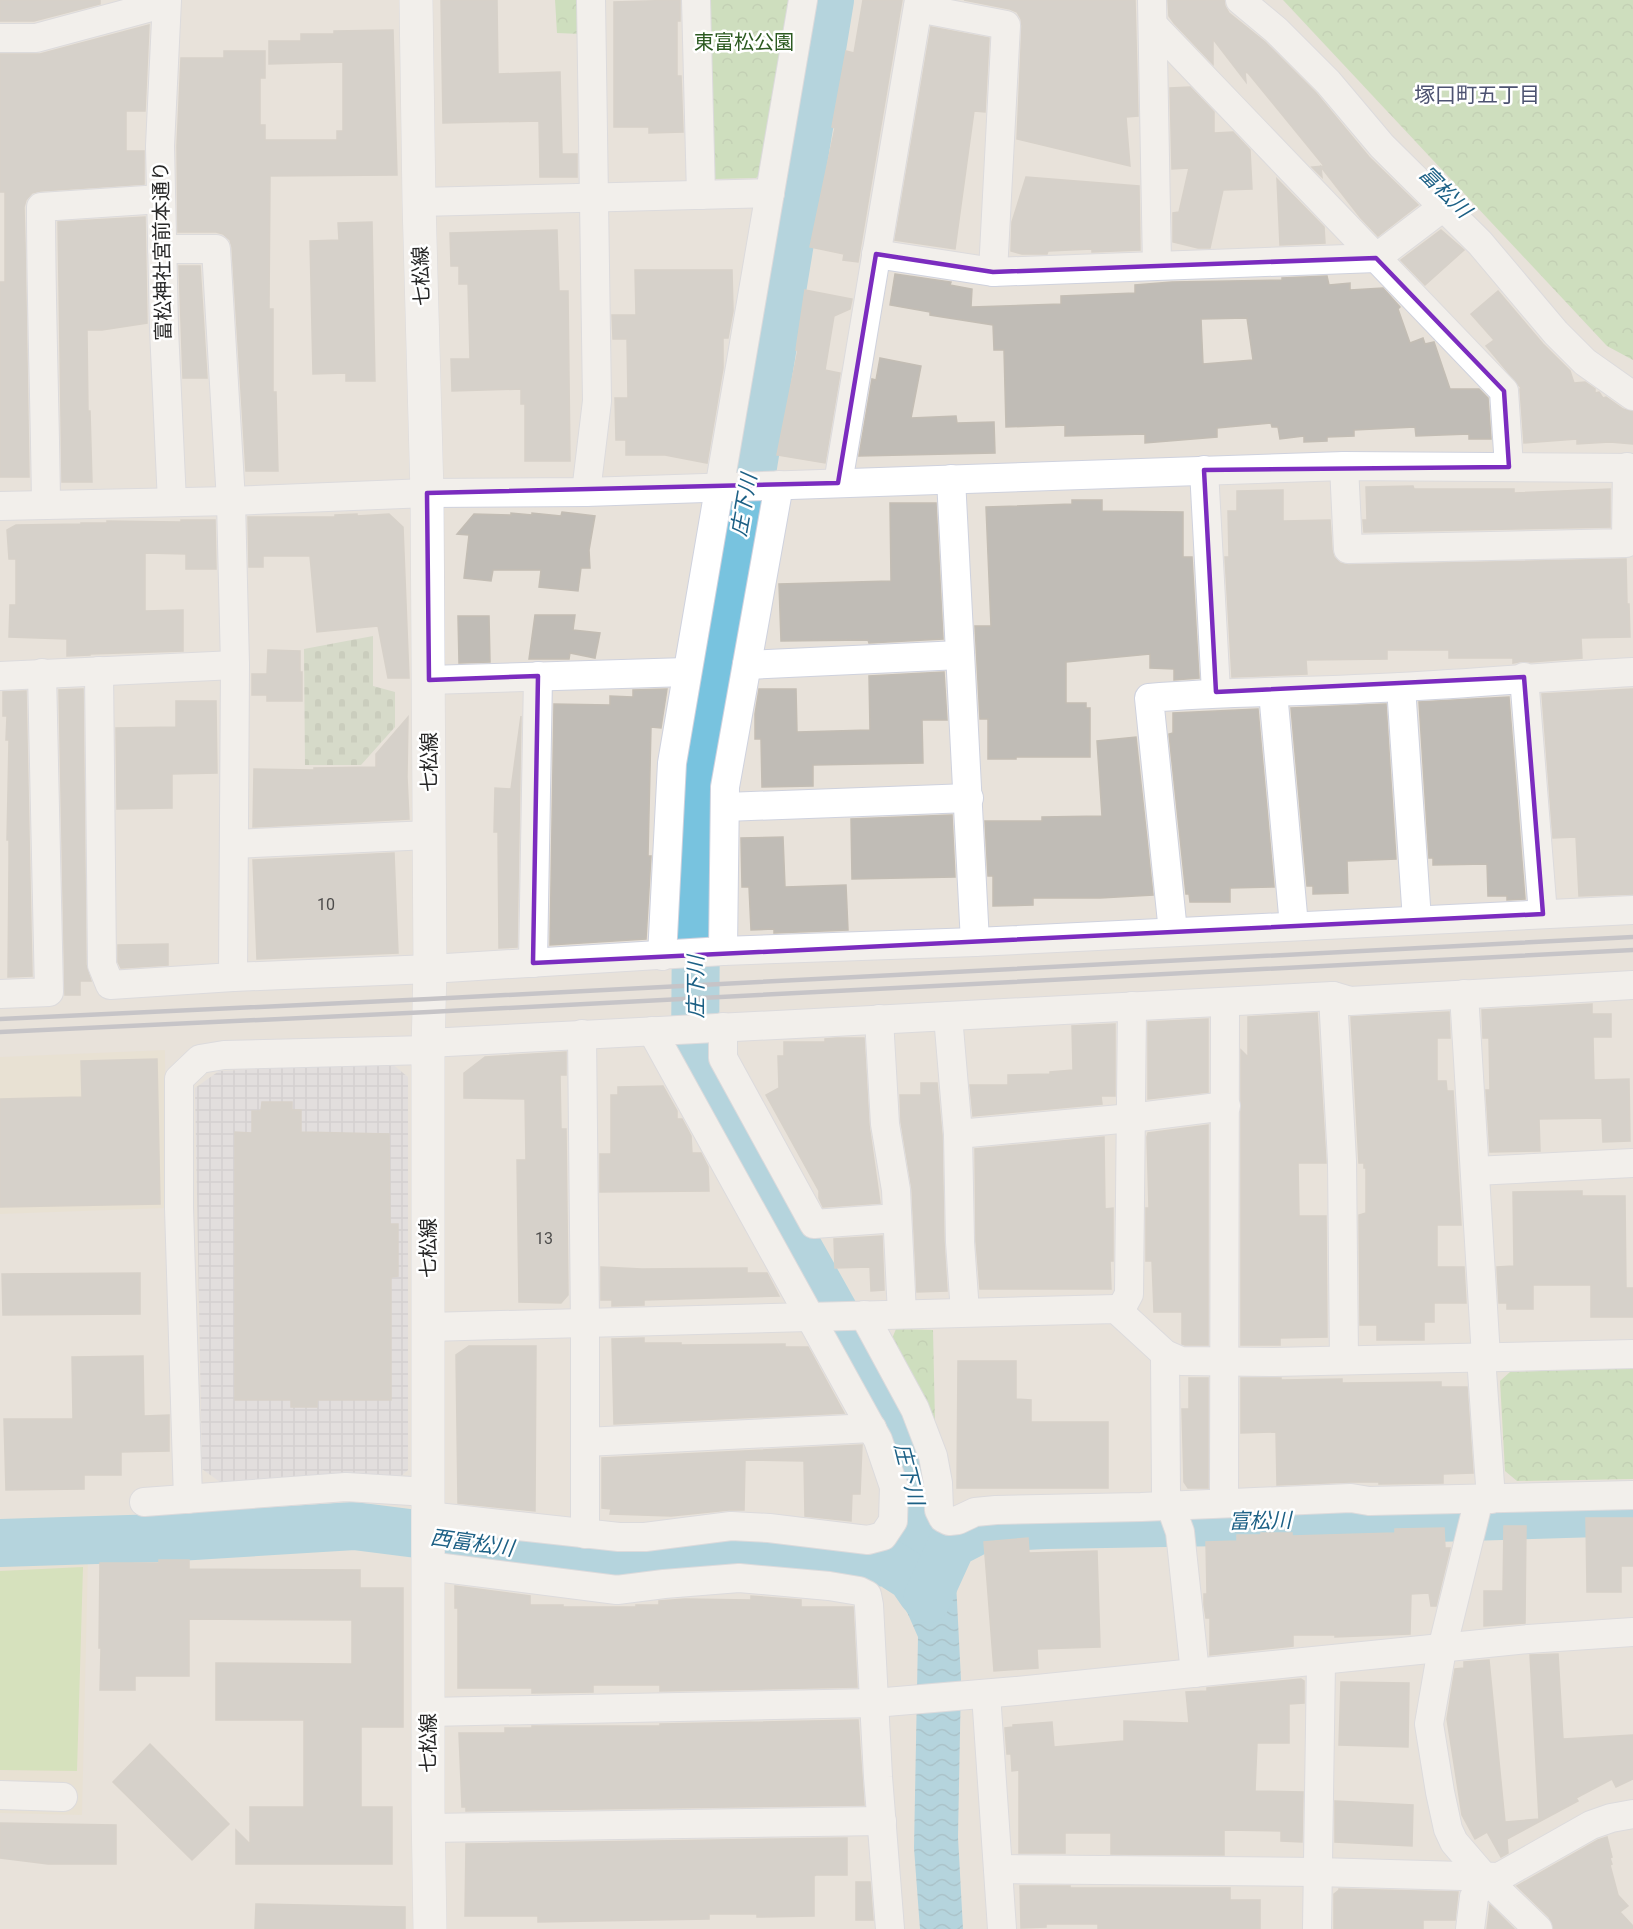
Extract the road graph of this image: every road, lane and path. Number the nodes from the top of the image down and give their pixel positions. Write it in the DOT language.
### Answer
graph roads {
  1 [pos="416,0"];
  2 [pos="591,0"];
  3 [pos="696,0"];
  4 [pos="803,0"];
  5 [pos="1240,0"];
  6 [pos="167,1"];
  7 [pos="918,4"];
  8 [pos="1153,12"];
  9 [pos="0,38"];
  10 [pos="770,194"];
  11 [pos="701,195"];
  12 [pos="595,198"];
  13 [pos="161,199"];
  14 [pos="419,202"];
  15 [pos="1443,207"];
  16 [pos="162,249"];
  17 [pos="876,254"];
  18 [pos="1376,258"];
  19 [pos="1157,265"];
  20 [pos="993,272"];
  21 [pos="1633,396"];
  22 [pos="1344,466"];
  23 [pos="1509,467"];
  24 [pos="1630,468"];
  25 [pos="1204,470"];
  26 [pos="951,478"];
  27 [pos="838,483"];
  28 [pos="774,485"];
  29 [pos="726,487"];
  30 [pos="586,492"];
  31 [pos="428,493"];
  32 [pos="231,501"];
  33 [pos="172,502"];
  34 [pos="46,505"];
  35 [pos="0,506"];
  36 [pos="960,655"];
  37 [pos="235,665"];
  38 [pos="747,665"];
  39 [pos="99,671"];
  40 [pos="687,672"];
  41 [pos="1633,672"];
  42 [pos="42,673"];
  43 [pos="0,676"];
  44 [pos="538,676"];
  45 [pos="1524,677"];
  46 [pos="429,680"];
  47 [pos="1401,687"];
  48 [pos="1216,693"];
  49 [pos="1273,693"];
  50 [pos="969,798"];
  51 [pos="725,807"];
  52 [pos="429,835"];
  53 [pos="234,844"];
  54 [pos="1633,910"];
  55 [pos="1543,914"];
  56 [pos="1417,920"];
  57 [pos="1294,926"];
  58 [pos="1173,932"];
  59 [pos="975,942"];
  60 [pos="718,951"];
  61 [pos="669,955"];
  62 [pos="533,963"];
  63 [pos="430,969"];
  64 [pos="233,977"];
  65 [pos="1633,985"];
  66 [pos="0,994"];
  67 [pos="1464,994"];
  68 [pos="1334,996"];
  69 [pos="1225,1002"];
  70 [pos="1132,1006"];
  71 [pos="948,1016"];
  72 [pos="879,1019"];
  73 [pos="718,1028"];
  74 [pos="662,1030"];
  75 [pos="582,1035"];
  76 [pos="428,1046"];
  77 [pos="1226,1106"];
  78 [pos="1131,1118"];
  79 [pos="958,1134"];
  80 [pos="1633,1163"];
  81 [pos="1475,1172"];
  82 [pos="897,1218"];
  83 [pos="1120,1311"];
  84 [pos="965,1312"];
  85 [pos="902,1314"];
  86 [pos="860,1315"];
  87 [pos="814,1317"];
  88 [pos="585,1323"];
  89 [pos="428,1327"];
  90 [pos="1165,1354"];
  91 [pos="1633,1354"];
  92 [pos="1484,1357"];
  93 [pos="1344,1360"];
  94 [pos="1226,1362"];
  95 [pos="872,1428"];
  96 [pos="585,1442"];
  97 [pos="1633,1495"];
  98 [pos="188,1499"];
  99 [pos="144,1502"];
  100 [pos="1224,1503"];
  101 [pos="1480,1506"];
  102 [pos="428,1511"];
  103 [pos="1174,1516"];
  104 [pos="585,1533"];
  105 [pos="428,1561"];
  106 [pos="1633,1632"];
  107 [pos="1442,1649"];
  108 [pos="1321,1661"];
  109 [pos="1195,1673"];
  110 [pos="980,1695"];
  111 [pos="882,1703"];
  112 [pos="428,1712"];
  113 [pos="0,1795"];
  114 [pos="63,1797"];
  115 [pos="1633,1814"];
  116 [pos="882,1821"];
  117 [pos="428,1828"];
  118 [pos="998,1869"];
  119 [pos="1317,1872"];
  120 [pos="1485,1878"];
  121 [pos="430,1929"];
  122 [pos="890,1929"];
  123 [pos="1002,1929"];
  124 [pos="1317,1929"];
  125 [pos="1470,1929"];
  126 [pos="1538,1929"];
  1 -- 14 [label="street, 七松線"];
  2 -- 12 [label="street"];
  3 -- 11 [label="street"];
  4 -- 10 [label="street"];
  5 -- 15 [label="street"];
  6 -- 9 [label="street"];
  6 -- 13 [label="street, 富松神社宮前本通り"];
  7 -- 17 [label="street"];
  7 -- 20 [label="street"];
  8 -- 18 [label="street"];
  8 -- 19 [label="street"];
  10 -- 11 [label="street"];
  10 -- 29 [label="street"];
  11 -- 12 [label="street"];
  12 -- 14 [label="street"];
  12 -- 30 [label="street"];
  13 -- 16 [label="street, 富松神社宮前本通り"];
  13 -- 34 [label="street"];
  14 -- 31 [label="street, 七松線"];
  15 -- 18 [label="street"];
  15 -- 21 [label="street"];
  16 -- 32 [label="street"];
  16 -- 33 [label="street, 富松神社宮前本通り"];
  17 -- 20 [label="street"];
  17 -- 27 [label="street"];
  18 -- 19 [label="street"];
  18 -- 23 [label="street"];
  19 -- 20 [label="street"];
  22 -- 23 [label="street"];
  22 -- 24 [label="street"];
  22 -- 25 [label="street"];
  23 -- 24 [label="street"];
  25 -- 26 [label="street"];
  25 -- 48 [label="street"];
  26 -- 27 [label="street"];
  26 -- 36 [label="street"];
  27 -- 28 [label="street"];
  28 -- 29 [label="street"];
  28 -- 38 [label="street"];
  29 -- 30 [label="street"];
  29 -- 40 [label="street"];
  30 -- 31 [label="street"];
  31 -- 32 [label="street"];
  31 -- 46 [label="street, 七松線"];
  32 -- 33 [label="street"];
  32 -- 37 [label="street"];
  33 -- 34 [label="street"];
  34 -- 35 [label="street"];
  36 -- 38 [label="street"];
  36 -- 50 [label="street"];
  37 -- 39 [label="street"];
  37 -- 53 [label="street"];
  38 -- 51 [label="street"];
  39 -- 42 [label="street"];
  39 -- 64 [label="street"];
  40 -- 44 [label="street"];
  40 -- 61 [label="street"];
  41 -- 45 [label="street"];
  42 -- 43 [label="street"];
  42 -- 66 [label="street"];
  44 -- 46 [label="street"];
  44 -- 62 [label="street"];
  45 -- 47 [label="street"];
  45 -- 55 [label="street"];
  46 -- 52 [label="street, 七松線"];
  47 -- 49 [label="street"];
  47 -- 56 [label="street"];
  48 -- 49 [label="street"];
  48 -- 58 [label="street"];
  49 -- 57 [label="street"];
  50 -- 51 [label="street"];
  50 -- 59 [label="street"];
  51 -- 60 [label="street"];
  52 -- 53 [label="street"];
  52 -- 63 [label="street, 七松線"];
  53 -- 64 [label="street"];
  54 -- 55 [label="street"];
  55 -- 56 [label="street"];
  56 -- 57 [label="street"];
  57 -- 58 [label="street"];
  58 -- 59 [label="street"];
  59 -- 60 [label="street"];
  60 -- 61 [label="street"];
  61 -- 62 [label="street"];
  62 -- 63 [label="street"];
  63 -- 64 [label="street"];
  63 -- 76 [label="street, 七松線"];
  65 -- 67 [label="street"];
  67 -- 68 [label="street"];
  67 -- 81 [label="street"];
  68 -- 69 [label="street"];
  68 -- 93 [label="street"];
  69 -- 70 [label="street"];
  69 -- 77 [label="street"];
  70 -- 71 [label="street"];
  70 -- 78 [label="street"];
  71 -- 72 [label="street"];
  71 -- 79 [label="street"];
  72 -- 73 [label="street"];
  72 -- 82 [label="street"];
  73 -- 74 [label="street"];
  73 -- 82 [label="street"];
  74 -- 75 [label="street"];
  74 -- 87 [label="street"];
  75 -- 76 [label="street"];
  75 -- 88 [label="street"];
  76 -- 89 [label="street, 七松線"];
  76 -- 98 [label="street"];
  77 -- 78 [label="street"];
  77 -- 94 [label="street"];
  78 -- 79 [label="street"];
  78 -- 83 [label="street"];
  79 -- 84 [label="street"];
  80 -- 81 [label="street"];
  81 -- 92 [label="street"];
  82 -- 85 [label="street"];
  83 -- 84 [label="street"];
  83 -- 90 [label="street"];
  84 -- 85 [label="street"];
  85 -- 86 [label="street"];
  86 -- 87 [label="street"];
  86 -- 103 [label="street"];
  87 -- 88 [label="street"];
  87 -- 95 [label="street"];
  88 -- 89 [label="street"];
  88 -- 96 [label="street"];
  89 -- 102 [label="street, 七松線"];
  90 -- 94 [label="street"];
  90 -- 103 [label="street"];
  91 -- 92 [label="street"];
  92 -- 93 [label="street"];
  92 -- 101 [label="street"];
  93 -- 94 [label="street"];
  94 -- 100 [label="street"];
  95 -- 96 [label="street"];
  95 -- 104 [label="street"];
  96 -- 104 [label="street"];
  97 -- 101 [label="street"];
  98 -- 99 [label="street"];
  98 -- 102 [label="street"];
  100 -- 101 [label="street"];
  100 -- 103 [label="street"];
  101 -- 107 [label="street"];
  102 -- 104 [label="street"];
  102 -- 105 [label="street, 七松線"];
  103 -- 109 [label="street"];
  105 -- 111 [label="street"];
  105 -- 112 [label="street, 七松線"];
  106 -- 107 [label="street"];
  107 -- 108 [label="street"];
  107 -- 120 [label="street"];
  108 -- 109 [label="street"];
  108 -- 119 [label="street"];
  109 -- 110 [label="street"];
  110 -- 111 [label="street"];
  110 -- 118 [label="street"];
  111 -- 112 [label="street"];
  111 -- 116 [label="street"];
  112 -- 117 [label="street, 七松線"];
  113 -- 114 [label="street"];
  115 -- 120 [label="street"];
  116 -- 117 [label="street"];
  116 -- 122 [label="street"];
  117 -- 121 [label="street, 七松線"];
  118 -- 119 [label="street"];
  118 -- 123 [label="street"];
  119 -- 120 [label="street"];
  119 -- 124 [label="street"];
  120 -- 125 [label="street"];
  120 -- 126 [label="street"];
}
